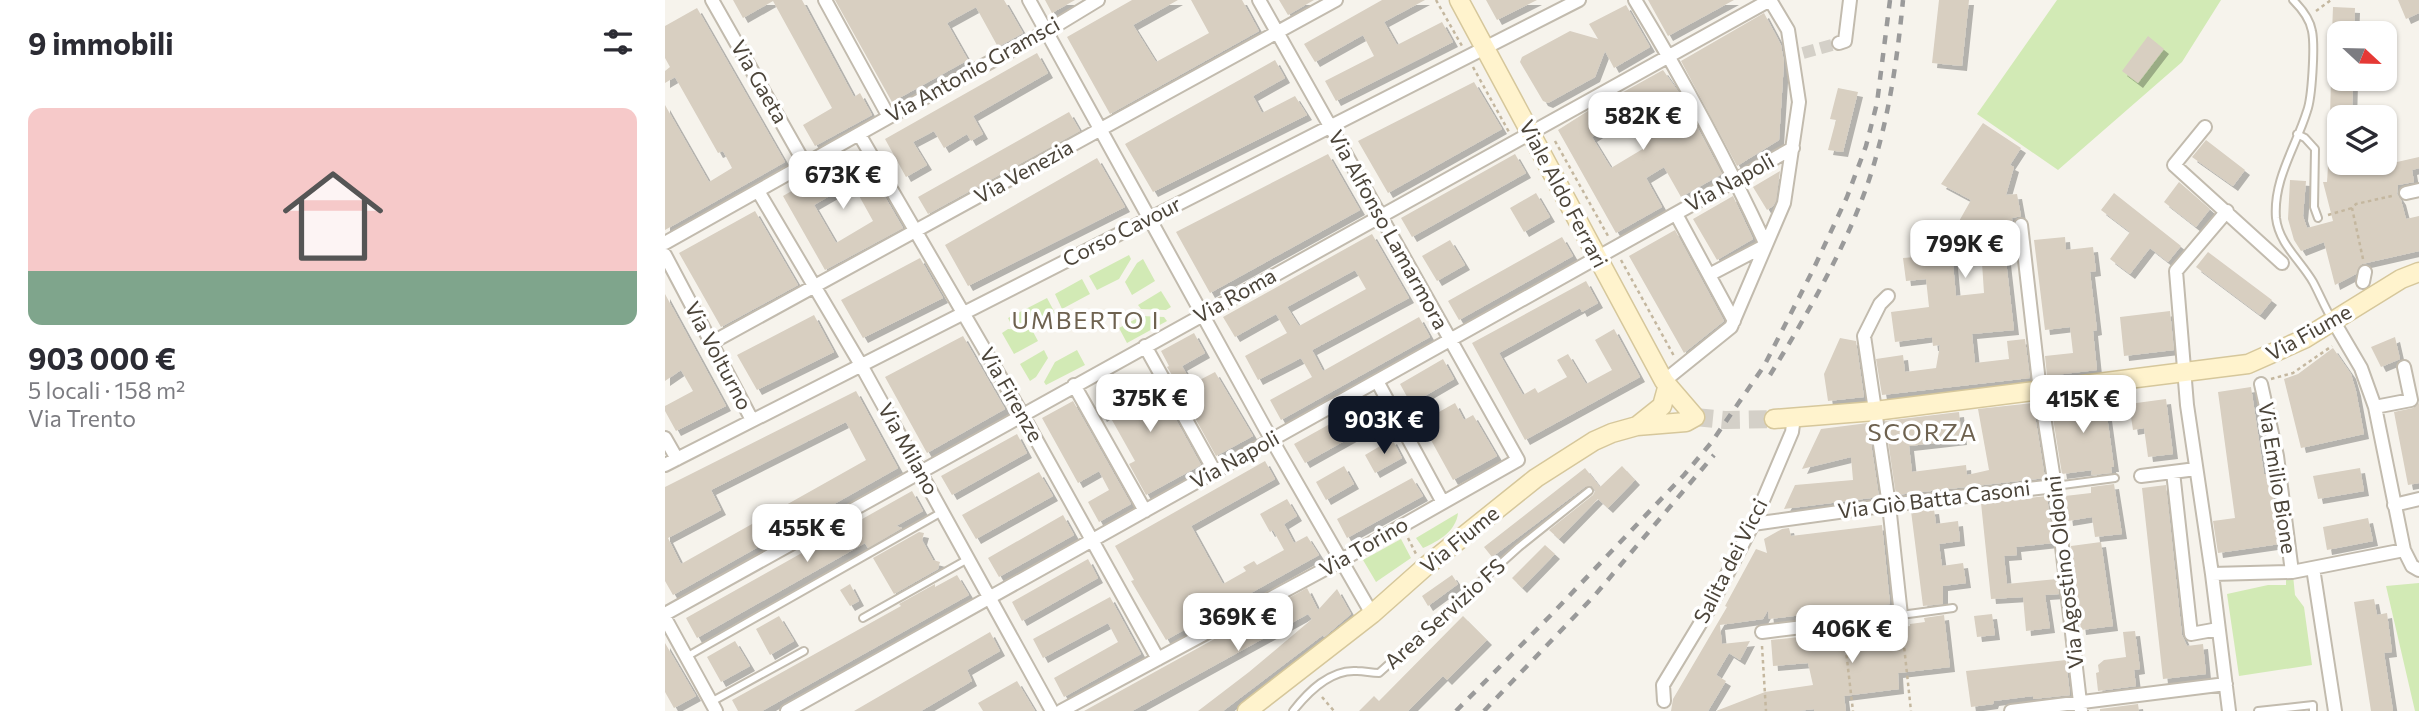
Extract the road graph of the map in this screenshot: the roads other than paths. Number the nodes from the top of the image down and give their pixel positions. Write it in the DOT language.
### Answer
graph roads {
  1 [pos="712,0"];
  2 [pos="825,0"];
  3 [pos="1029,0"];
  4 [pos="1098,0"];
  5 [pos="1259,0"];
  6 [pos="1336,0"];
  7 [pos="1459,0"];
  8 [pos="1579,0"];
  9 [pos="1635,0"];
  10 [pos="1770,0"];
  11 [pos="1850,0"];
  12 [pos="2293,0"];
  13 [pos="1047,31"];
  14 [pos="1277,32"];
  15 [pos="1839,43"];
  16 [pos="1485,47"];
  17 [pos="1669,56"];
  18 [pos="889,117"];
  19 [pos="1330,127"];
  20 [pos="2205,127"];
  21 [pos="1538,128"];
  22 [pos="1100,130"];
  23 [pos="859,134"];
  24 [pos="2297,134"];
  25 [pos="1793,148"];
  26 [pos="805,164"];
  27 [pos="1736,180"];
  28 [pos="758,191"];
  29 [pos="2227,211"];
  30 [pos="1676,214"];
  31 [pos="1380,216"];
  32 [pos="2318,218"];
  33 [pos="1149,219"];
  34 [pos="2021,225"];
  35 [pos="915,231"];
  36 [pos="665,243"];
  37 [pos="1766,245"];
  38 [pos="665,255"];
  39 [pos="1598,257"];
  40 [pos="2282,263"];
  41 [pos="2419,272"];
  42 [pos="1709,275"];
  43 [pos="815,287"];
  44 [pos="1888,296"];
  45 [pos="963,313"];
  46 [pos="1202,315"];
  47 [pos="1734,321"];
  48 [pos="2334,322"];
  49 [pos="1449,340"];
  50 [pos="711,343"];
  51 [pos="1146,346"];
  52 [pos="862,365"];
  53 [pos="2404,367"];
  54 [pos="2185,373"];
  55 [pos="1377,381"];
  56 [pos="2261,383"];
  57 [pos="1074,385"];
  58 [pos="1666,385"];
  59 [pos="2040,391"];
  60 [pos="2415,399"];
  61 [pos="2375,407"];
  62 [pos="1875,411"];
  63 [pos="1022,414"];
  64 [pos="1696,417"];
  65 [pos="1794,417"];
  66 [pos="1774,419"];
  67 [pos="752,420"];
  68 [pos="1637,426"];
  69 [pos="665,438"];
  70 [pos="1272,440"];
  71 [pos="1518,460"];
  72 [pos="671,462"];
  73 [pos="2196,469"];
  74 [pos="920,471"];
  75 [pos="1215,471"];
  76 [pos="2173,472"];
  77 [pos="2141,476"];
  78 [pos="2115,478"];
  79 [pos="2055,486"];
  80 [pos="1589,491"];
  81 [pos="2419,499"];
  82 [pos="1442,501"];
  83 [pos="1889,505"];
  84 [pos="2394,505"];
  85 [pos="1145,511"];
  86 [pos="942,512"];
  87 [pos="1753,524"];
  88 [pos="1093,540"];
  89 [pos="2404,550"];
  90 [pos="968,559"];
  91 [pos="1340,561"];
  92 [pos="2313,568"];
  93 [pos="2419,570"];
  94 [pos="2292,572"];
  95 [pos="2212,574"];
  96 [pos="989,598"];
  97 [pos="1952,608"];
  98 [pos="1372,614"];
  99 [pos="1901,615"];
  100 [pos="665,616"];
  101 [pos="863,618"];
  102 [pos="2218,629"];
  103 [pos="1762,632"];
  104 [pos="804,651"];
  105 [pos="686,657"];
  106 [pos="1158,659"];
  107 [pos="2226,684"];
  108 [pos="1664,701"];
  109 [pos="713,707"];
  110 [pos="2081,707"];
  111 [pos="787,711"];
  112 [pos="1052,711"];
  113 [pos="1061,711"];
  114 [pos="1247,711"];
  115 [pos="1293,711"];
  116 [pos="2013,711"];
  117 [pos="2229,711"];
  118 [pos="2259,711"];
  119 [pos="2313,711"];
  120 [pos="2335,711"];
  1 -- 26 [label="street, Via Gaeta"];
  2 -- 18 [label="street"];
  3 -- 13 [label="street"];
  4 -- 13 [label="street, Via Antonio Gramsci"];
  5 -- 14 [label="street, Via Alfonso Lamarmora"];
  6 -- 14 [label="street, Via Venezia"];
  7 -- 16 [label="main road, Viale Aldo Ferrari"];
  8 -- 16 [label="street, Corso Cavour"];
  9 -- 17 [label="street"];
  10 -- 17 [label="street, Via Roma"];
  10 -- 25 [label="street"];
  11 -- 15 [label="street"];
  12 -- 24 [label="lane"];
  13 -- 18 [label="street, Via Antonio Gramsci"];
  13 -- 22 [label="street"];
  14 -- 19 [label="street, Via Alfonso Lamarmora"];
  14 -- 22 [label="street, Via Venezia"];
  16 -- 19 [label="street, Corso Cavour"];
  16 -- 21 [label="main road, Viale Aldo Ferrari"];
  17 -- 21 [label="street, Via Roma"];
  17 -- 27 [label="street"];
  18 -- 23 [label="street, Via Antonio Gramsci"];
  19 -- 31 [label="street, Via Alfonso Lamarmora"];
  19 -- 33 [label="street, Corso Cavour"];
  20 -- 29 [label="street"];
  21 -- 31 [label="street, Via Roma"];
  21 -- 39 [label="main road, Viale Aldo Ferrari"];
  22 -- 33 [label="street"];
  22 -- 35 [label="street, Via Venezia"];
  23 -- 26 [label="street, Via Antonio Gramsci"];
  23 -- 35 [label="street, Via Firenze"];
  24 -- 32 [label="lane"];
  24 -- 48 [label="lane"];
  25 -- 27 [label="street, Via Napoli"];
  25 -- 37 [label="street"];
  26 -- 28 [label="street, Via Antonio Gramsci"];
  27 -- 30 [label="street, Via Napoli"];
  27 -- 37 [label="street"];
  28 -- 36 [label="street, Via Antonio Gramsci"];
  28 -- 43 [label="street, Via Milano"];
  29 -- 40 [label="street"];
  29 -- 54 [label="street"];
  30 -- 39 [label="street, Via Napoli"];
  30 -- 42 [label="street"];
  31 -- 46 [label="street, Via Roma"];
  31 -- 49 [label="street, Via Alfonso Lamarmora"];
  33 -- 45 [label="street, Corso Cavour"];
  33 -- 46 [label="street"];
  34 -- 59 [label="street, Via Agostino Oldoini"];
  35 -- 43 [label="street, Via Venezia"];
  35 -- 45 [label="street, Via Firenze"];
  37 -- 42 [label="street"];
  37 -- 47 [label="street"];
  38 -- 50 [label="street, Via Volturno"];
  39 -- 49 [label="street, Via Napoli"];
  39 -- 58 [label="main road, Viale Aldo Ferrari"];
  41 -- 48 [label="main road, Via Fiume"];
  42 -- 47 [label="street"];
  43 -- 50 [label="street, Via Venezia"];
  43 -- 52 [label="street, Via Milano"];
  44 -- 62 [label="street"];
  45 -- 52 [label="street, Corso Cavour"];
  45 -- 63 [label="street, Via Firenze"];
  46 -- 51 [label="street, Via Roma"];
  46 -- 70 [label="street"];
  47 -- 58 [label="street"];
  48 -- 54 [label="main road, Via Fiume"];
  48 -- 61 [label="street"];
  49 -- 55 [label="street, Via Napoli"];
  49 -- 71 [label="street, Via Alfonso Lamarmora"];
  50 -- 67 [label="street, Via Volturno"];
  51 -- 57 [label="street, Via Roma"];
  51 -- 75 [label="street"];
  52 -- 67 [label="street, Corso Cavour"];
  52 -- 74 [label="street, Via Milano"];
  53 -- 60 [label="street"];
  54 -- 59 [label="main road, Via Fiume"];
  54 -- 73 [label="street"];
  55 -- 70 [label="street, Via Napoli"];
  55 -- 82 [label="street"];
  56 -- 94 [label="street, Via Emilio Bione"];
  57 -- 63 [label="street, Via Roma"];
  57 -- 85 [label="street"];
  58 -- 64 [label="main road, Viale Aldo Ferrari"];
  58 -- 68 [label="main road"];
  59 -- 62 [label="main road, Via Fiume"];
  59 -- 79 [label="street, Via Agostino Oldoini"];
  60 -- 61 [label="street"];
  61 -- 84 [label="street"];
  62 -- 65 [label="main road, Via Fiume"];
  62 -- 83 [label="street"];
  63 -- 74 [label="street, Via Roma"];
  63 -- 88 [label="street, Via Firenze"];
  64 -- 68 [label="main road, Via Fiume"];
  65 -- 66 [label="main road, Via Fiume"];
  65 -- 87 [label="street, Salita dei Vicci"];
  67 -- 72 [label="street, Corso Cavour"];
  68 -- 98 [label="main road, Via Fiume"];
  69 -- 72 [label="street"];
  70 -- 75 [label="street, Via Napoli"];
  70 -- 91 [label="street"];
  71 -- 82 [label="street, Via Torino"];
  73 -- 76 [label="street"];
  73 -- 95 [label="street"];
  74 -- 86 [label="street, Via Milano"];
  74 -- 100 [label="street, Via Roma"];
  75 -- 85 [label="street, Via Napoli"];
  76 -- 77 [label="street"];
  76 -- 102 [label="street"];
  78 -- 79 [label="lane, Via Giò Batta Casoni"];
  79 -- 83 [label="street, Via Giò Batta Casoni"];
  79 -- 110 [label="street, Via Agostino Oldoini"];
  80 -- 115 [label="lane, Area Servizio FS"];
  81 -- 84 [label="street"];
  82 -- 91 [label="street, Via Torino"];
  83 -- 87 [label="street, Via Giò Batta Casoni"];
  83 -- 99 [label="street"];
  84 -- 89 [label="street"];
  85 -- 88 [label="street, Via Napoli"];
  86 -- 90 [label="street, Via Milano"];
  86 -- 105 [label="lane"];
  87 -- 108 [label="street, Salita dei Vicci"];
  88 -- 96 [label="street, Via Napoli"];
  88 -- 106 [label="street, Via Firenze"];
  89 -- 92 [label="street"];
  89 -- 93 [label="street"];
  90 -- 96 [label="street, Via Milano"];
  90 -- 101 [label="lane"];
  91 -- 98 [label="street"];
  91 -- 106 [label="street, Via Torino"];
  92 -- 94 [label="street"];
  92 -- 120 [label="street"];
  94 -- 95 [label="street"];
  95 -- 102 [label="street"];
  96 -- 111 [label="street, Via Napoli"];
  96 -- 112 [label="street, Via Milano"];
  97 -- 99 [label="lane"];
  98 -- 114 [label="main road, Via Fiume"];
  99 -- 103 [label="street"];
  100 -- 105 [label="street"];
  102 -- 107 [label="street"];
  104 -- 109 [label="lane"];
  105 -- 109 [label="street"];
  106 -- 113 [label="street, Via Torino"];
  107 -- 110 [label="street"];
  107 -- 117 [label="street"];
  110 -- 116 [label="street"];
  118 -- 119 [label="lane"];
}
